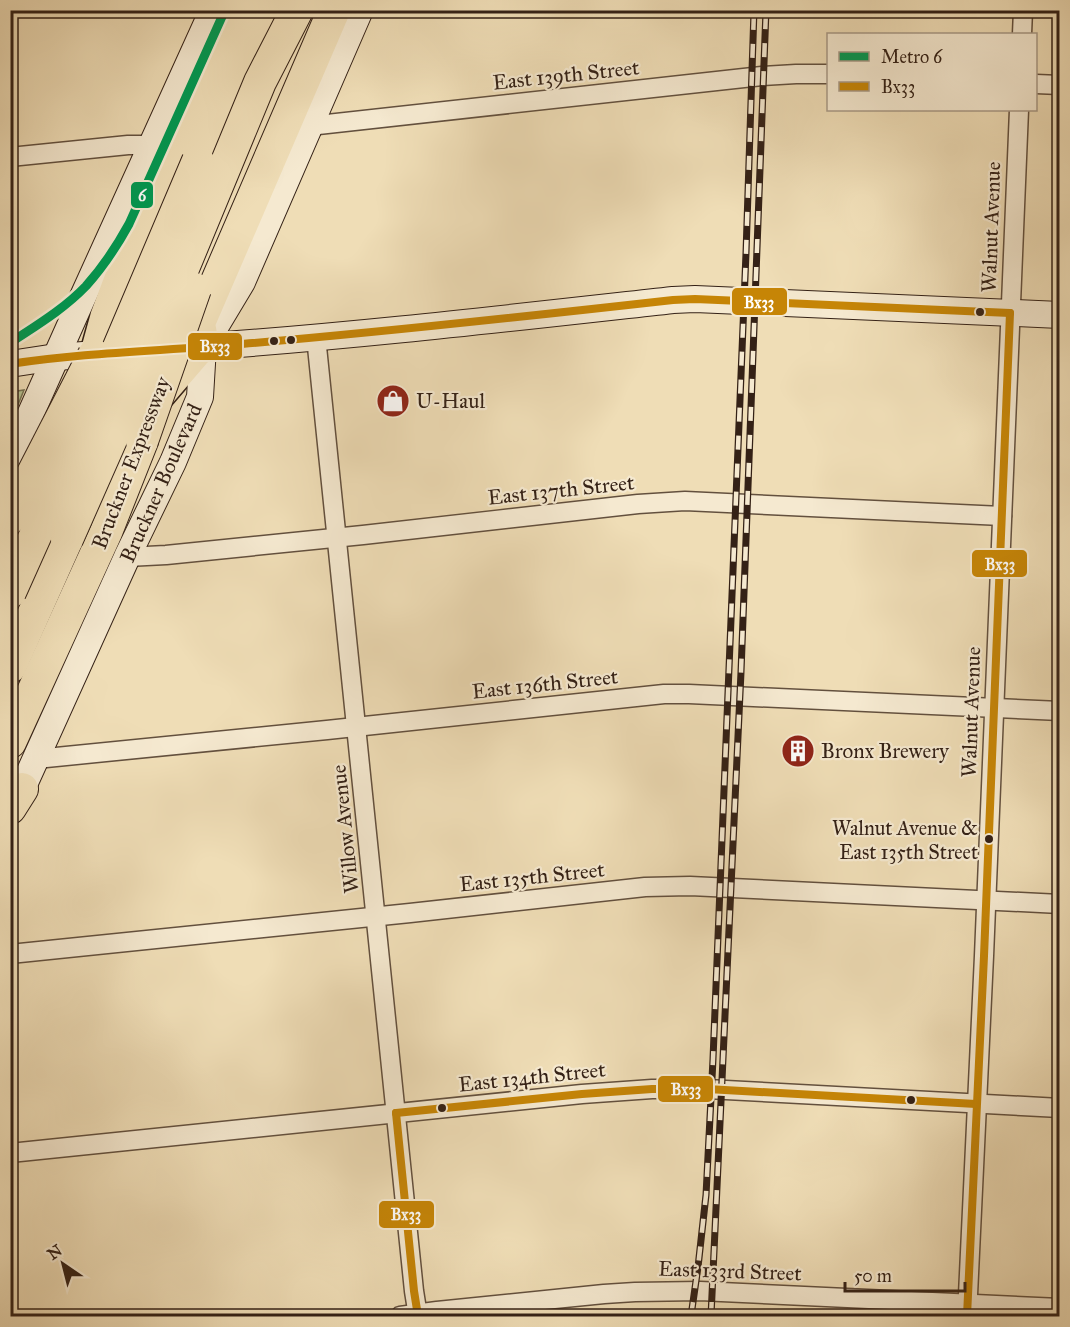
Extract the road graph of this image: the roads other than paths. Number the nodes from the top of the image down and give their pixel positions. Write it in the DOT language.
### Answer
graph roads {
  1 [pos="213,10"];
  2 [pos="236,10"];
  3 [pos="265,10"];
  4 [pos="284,10"];
  5 [pos="298,10"];
  6 [pos="334,10"];
  7 [pos="360,10"];
  8 [pos="1023,10"];
  9 [pos="1022,33"];
  10 [pos="827,74"];
  11 [pos="1037,84"];
  12 [pos="1059,85"];
  13 [pos="1018,111"];
  14 [pos="309,126"];
  15 [pos="175,151"];
  16 [pos="10,157"];
  17 [pos="1010,313"];
  18 [pos="1059,315"];
  19 [pos="316,337"];
  20 [pos="203,346"];
  21 [pos="134,351"];
  22 [pos="94,354"];
  23 [pos="56,357"];
  24 [pos="10,364"];
  25 [pos="10,460"];
  26 [pos="1002,516"];
  27 [pos="10,518"];
  28 [pos="66,519"];
  29 [pos="336,537"];
  30 [pos="127,557"];
  31 [pos="10,592"];
  32 [pos="10,642"];
  33 [pos="10,667"];
  34 [pos="994,708"];
  35 [pos="1059,711"];
  36 [pos="357,727"];
  37 [pos="10,742"];
  38 [pos="36,759"];
  39 [pos="16,799"];
  40 [pos="986,901"];
  41 [pos="1059,904"];
  42 [pos="376,916"];
  43 [pos="10,954"];
  44 [pos="976,1104"];
  45 [pos="1059,1108"];
  46 [pos="396,1113"];
  47 [pos="10,1153"];
  48 [pos="1059,1308"];
  49 [pos="968,1311"];
  50 [pos="412,1316"];
  1 -- 15 [label="main road"];
  2 -- 15 [label="main road"];
  3 -- 15 [label="highway"];
  4 -- 21 [label="main road"];
  5 -- 33 [label="highway, bridge"];
  5 -- 37 [label="highway, Bruckner Expressway, bridge"];
  6 -- 20 [label="highway"];
  7 -- 14 [label="main road, Bruckner Boulevard"];
  8 -- 9 [label="street"];
  10 -- 14 [label="street, East 139th Street"];
  11 -- 12 [label="street"];
  13 -- 17 [label="street, Walnut Avenue"];
  14 -- 20 [label="main road, Bruckner Boulevard"];
  15 -- 16 [label="street"];
  15 -- 22 [label="main road"];
  15 -- 23 [label="main road"];
  15 -- 27 [label="highway, bridge"];
  15 -- 31 [label="highway, bridge"];
  17 -- 18 [label="main road"];
  17 -- 19 [label="main road"];
  17 -- 26 [label="street, Walnut Avenue"];
  19 -- 20 [label="main road"];
  19 -- 29 [label="street, Willow Avenue"];
  20 -- 21 [label="main road"];
  20 -- 28 [label="main road"];
  20 -- 30 [label="main road, Bruckner Boulevard"];
  21 -- 22 [label="main road"];
  21 -- 28 [label="main road"];
  22 -- 23 [label="main road"];
  22 -- 31 [label="main road"];
  23 -- 24 [label="main road"];
  23 -- 25 [label="main road"];
  26 -- 29 [label="street, East 137th Street"];
  26 -- 34 [label="street, Walnut Avenue"];
  28 -- 32 [label="main road"];
  29 -- 30 [label="street, East 137th Street"];
  29 -- 36 [label="street, Willow Avenue"];
  30 -- 38 [label="main road, Bruckner Boulevard"];
  34 -- 35 [label="street, East 136th Street"];
  34 -- 36 [label="street, East 136th Street"];
  34 -- 40 [label="street, Walnut Avenue"];
  36 -- 38 [label="street, East 136th Street"];
  36 -- 42 [label="street, Willow Avenue"];
  38 -- 39 [label="main road, Bruckner Boulevard"];
  40 -- 41 [label="street, East 135th Street"];
  40 -- 42 [label="street, East 135th Street"];
  40 -- 44 [label="street, Walnut Avenue"];
  42 -- 43 [label="street, East 135th Street"];
  42 -- 46 [label="street, Willow Avenue"];
  44 -- 45 [label="street, East 134th Street"];
  44 -- 46 [label="street, East 134th Street"];
  44 -- 49 [label="street, Walnut Avenue"];
  46 -- 47 [label="street, East 134th Street"];
  46 -- 50 [label="street, Willow Avenue"];
  48 -- 49 [label="street, East 133rd Street"];
  49 -- 50 [label="street, East 133rd Street"];
}
